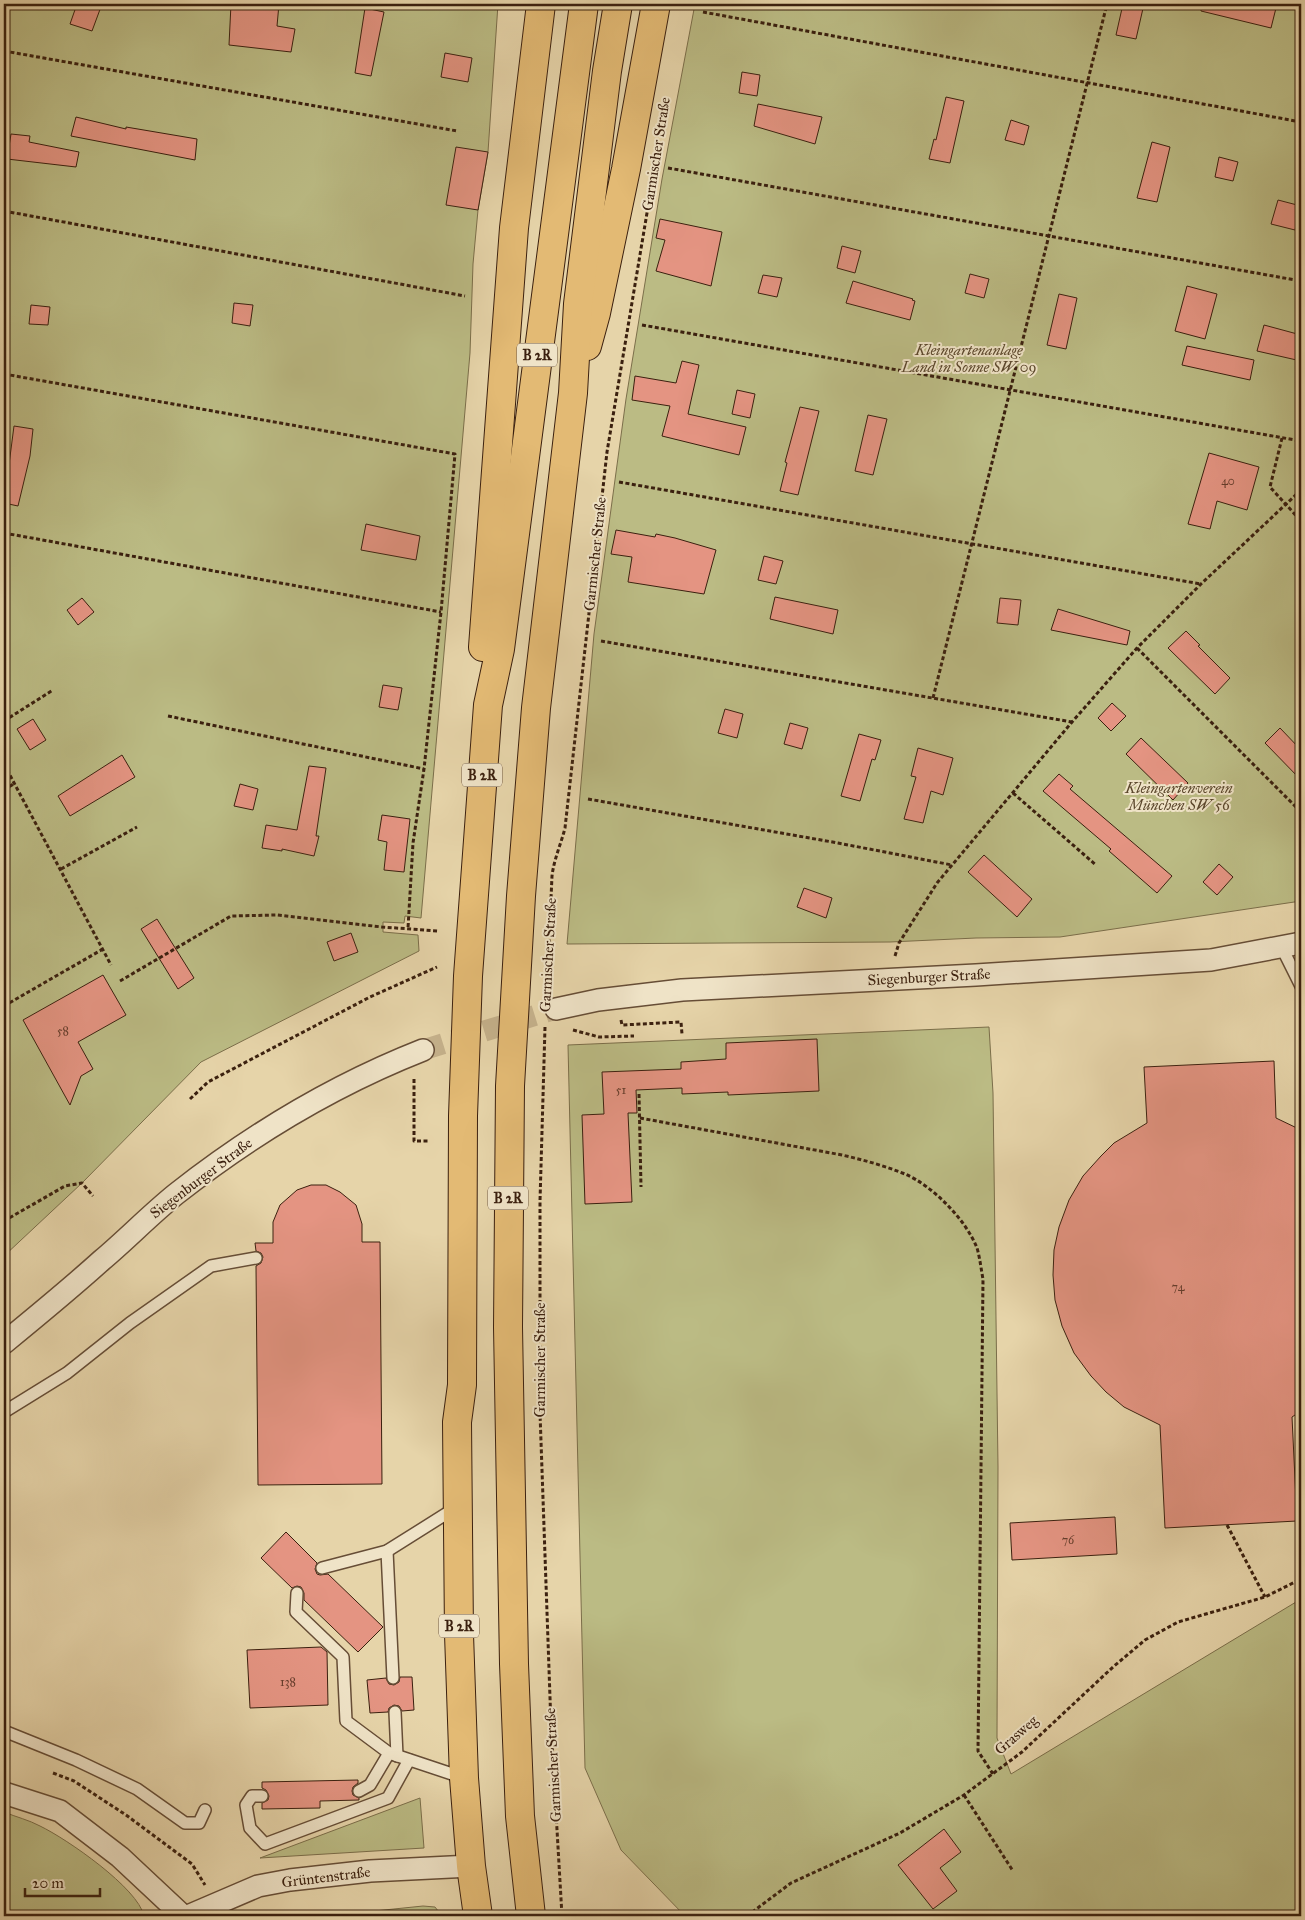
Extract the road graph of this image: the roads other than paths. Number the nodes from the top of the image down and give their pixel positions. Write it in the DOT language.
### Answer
graph roads {
  1 [pos="541,4"];
  2 [pos="584,4"];
  3 [pos="618,4"];
  4 [pos="656,4"];
  5 [pos="573,393"];
  6 [pos="488,705"];
  7 [pos="1292,946"];
  8 [pos="1301,986"];
  9 [pos="550,1012"];
  10 [pos="423,1050"];
  11 [pos="256,1258"];
  12 [pos="4,1343"];
  13 [pos="4,1412"];
  14 [pos="458,1506"];
  15 [pos="387,1551"];
  16 [pos="322,1568"];
  17 [pos="297,1593"];
  18 [pos="393,1678"];
  19 [pos="395,1712"];
  20 [pos="4,1731"];
  21 [pos="393,1754"];
  22 [pos="409,1760"];
  23 [pos="464,1778"];
  24 [pos="358,1791"];
  25 [pos="4,1794"];
  26 [pos="262,1796"];
  27 [pos="205,1810"];
  28 [pos="471,1866"];
  29 [pos="183,1916"];
  30 [pos="188,1916"];
  31 [pos="478,1916"];
  32 [pos="531,1916"];
  1 -- 6 [label="highway"];
  2 -- 6 [label="highway, B 2R"];
  3 -- 5 [label="highway, Garmischer Straße / B 2R"];
  4 -- 5 [label="highway"];
  5 -- 32 [label="highway, Garmischer Straße / B 2R"];
  6 -- 14 [label="highway, B 2R"];
  7 -- 8 [label="lane"];
  7 -- 9 [label="street, Siegenburger Straße"];
  10 -- 12 [label="street, Siegenburger Straße"];
  11 -- 13 [label="lane"];
  14 -- 15 [label="lane"];
  14 -- 23 [label="highway, B 2R"];
  15 -- 16 [label="lane"];
  15 -- 18 [label="lane"];
  17 -- 21 [label="lane"];
  19 -- 21 [label="lane"];
  20 -- 27 [label="lane"];
  21 -- 22 [label="lane"];
  21 -- 24 [label="lane"];
  22 -- 23 [label="lane"];
  22 -- 26 [label="lane"];
  23 -- 28 [label="highway, B 2R"];
  25 -- 29 [label="street"];
  28 -- 30 [label="street, Grüntenstraße"];
  28 -- 31 [label="highway, B 2R"];
}
